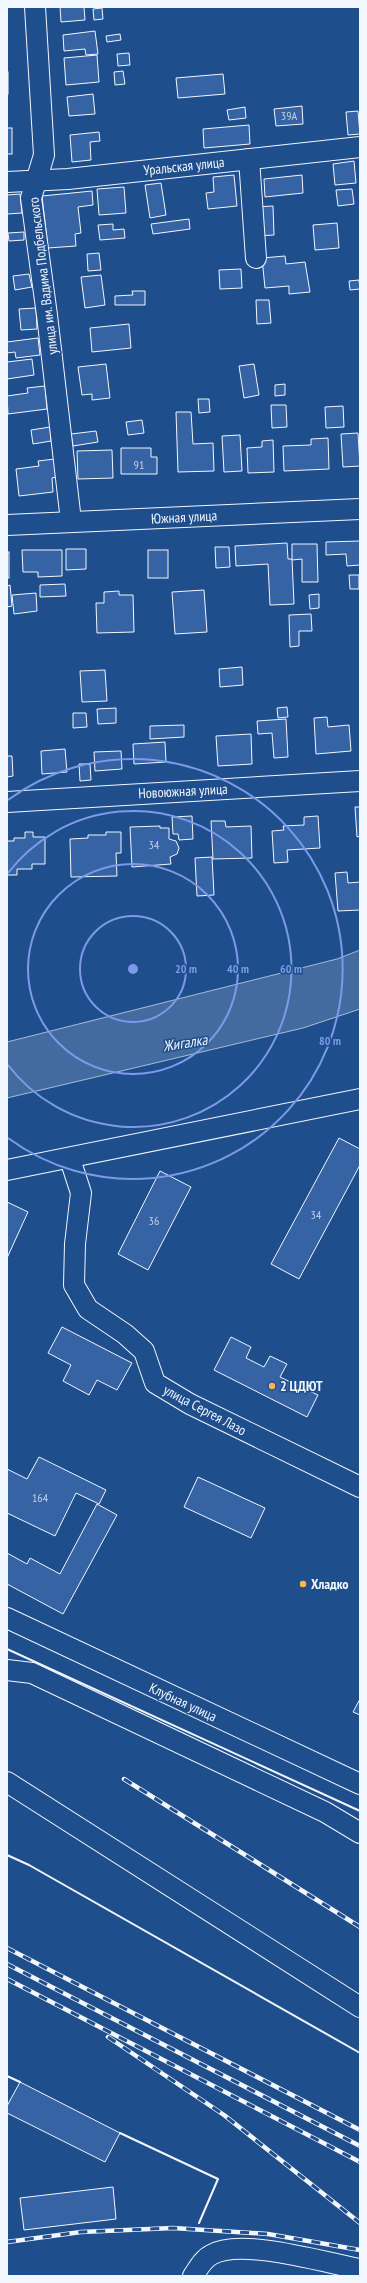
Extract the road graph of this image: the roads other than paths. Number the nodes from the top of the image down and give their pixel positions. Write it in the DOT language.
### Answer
graph roads {
  1 [pos="35,7"];
  2 [pos="360,147"];
  3 [pos="249,159"];
  4 [pos="35,181"];
  5 [pos="7,182"];
  6 [pos="256,258"];
  7 [pos="360,509"];
  8 [pos="71,522"];
  9 [pos="7,525"];
  10 [pos="360,781"];
  11 [pos="7,802"];
  12 [pos="360,1099"];
  13 [pos="70,1159"];
  14 [pos="7,1170"];
  15 [pos="360,1487"];
  16 [pos="7,1618"];
  17 [pos="7,1670"];
  18 [pos="7,1782"];
  19 [pos="360,1784"];
  20 [pos="360,1832"];
  21 [pos="360,2007"];
  22 [pos="360,2269"];
  23 [pos="193,2276"];
  1 -- 4 [label="street, улица им. Вадима Подбельского"];
  2 -- 3 [label="street, Уральская улица"];
  3 -- 4 [label="street, Уральская улица"];
  3 -- 6 [label="street"];
  4 -- 5 [label="street, Уральская улица"];
  4 -- 8 [label="street, улица им. Вадима Подбельского"];
  7 -- 8 [label="street, Южная улица"];
  8 -- 9 [label="street, Южная улица"];
  10 -- 11 [label="street, Новоюжная улица"];
  12 -- 13 [label="street"];
  13 -- 14 [label="street"];
  13 -- 15 [label="street, улица Сергея Лазо"];
  16 -- 19 [label="street, Клубная улица"];
  17 -- 20 [label="street"];
  18 -- 21 [label="street"];
  22 -- 23 [label="street"];
}
